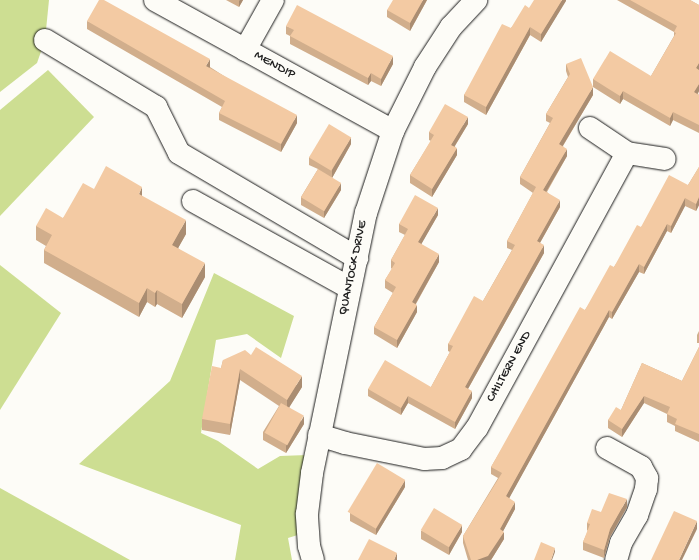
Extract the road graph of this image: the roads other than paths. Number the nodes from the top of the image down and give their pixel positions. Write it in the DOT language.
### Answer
graph roads {
  1 [pos="155,0"];
  2 [pos="273,0"];
  3 [pos="476,0"];
  4 [pos="45,40"];
  5 [pos="245,50"];
  6 [pos="590,128"];
  7 [pos="393,131"];
  8 [pos="627,153"];
  9 [pos="666,159"];
  10 [pos="193,201"];
  11 [pos="356,258"];
  12 [pos="350,288"];
  13 [pos="319,435"];
  14 [pos="607,448"];
  15 [pos="313,560"];
  16 [pos="616,560"];
  1 -- 5 [label="street, MENDIP"];
  2 -- 5 [label="street"];
  3 -- 7 [label="street, QUANTOCK DRIVE"];
  4 -- 11 [label="street"];
  5 -- 7 [label="street, MENDIP"];
  6 -- 8 [label="street"];
  7 -- 11 [label="street, QUANTOCK DRIVE"];
  8 -- 9 [label="street"];
  8 -- 13 [label="street, CHILTERN END"];
  10 -- 12 [label="street"];
  11 -- 12 [label="street, QUANTOCK DRIVE"];
  12 -- 13 [label="street, QUANTOCK DRIVE"];
  13 -- 15 [label="street, QUANTOCK DRIVE"];
  14 -- 16 [label="street"];
}
